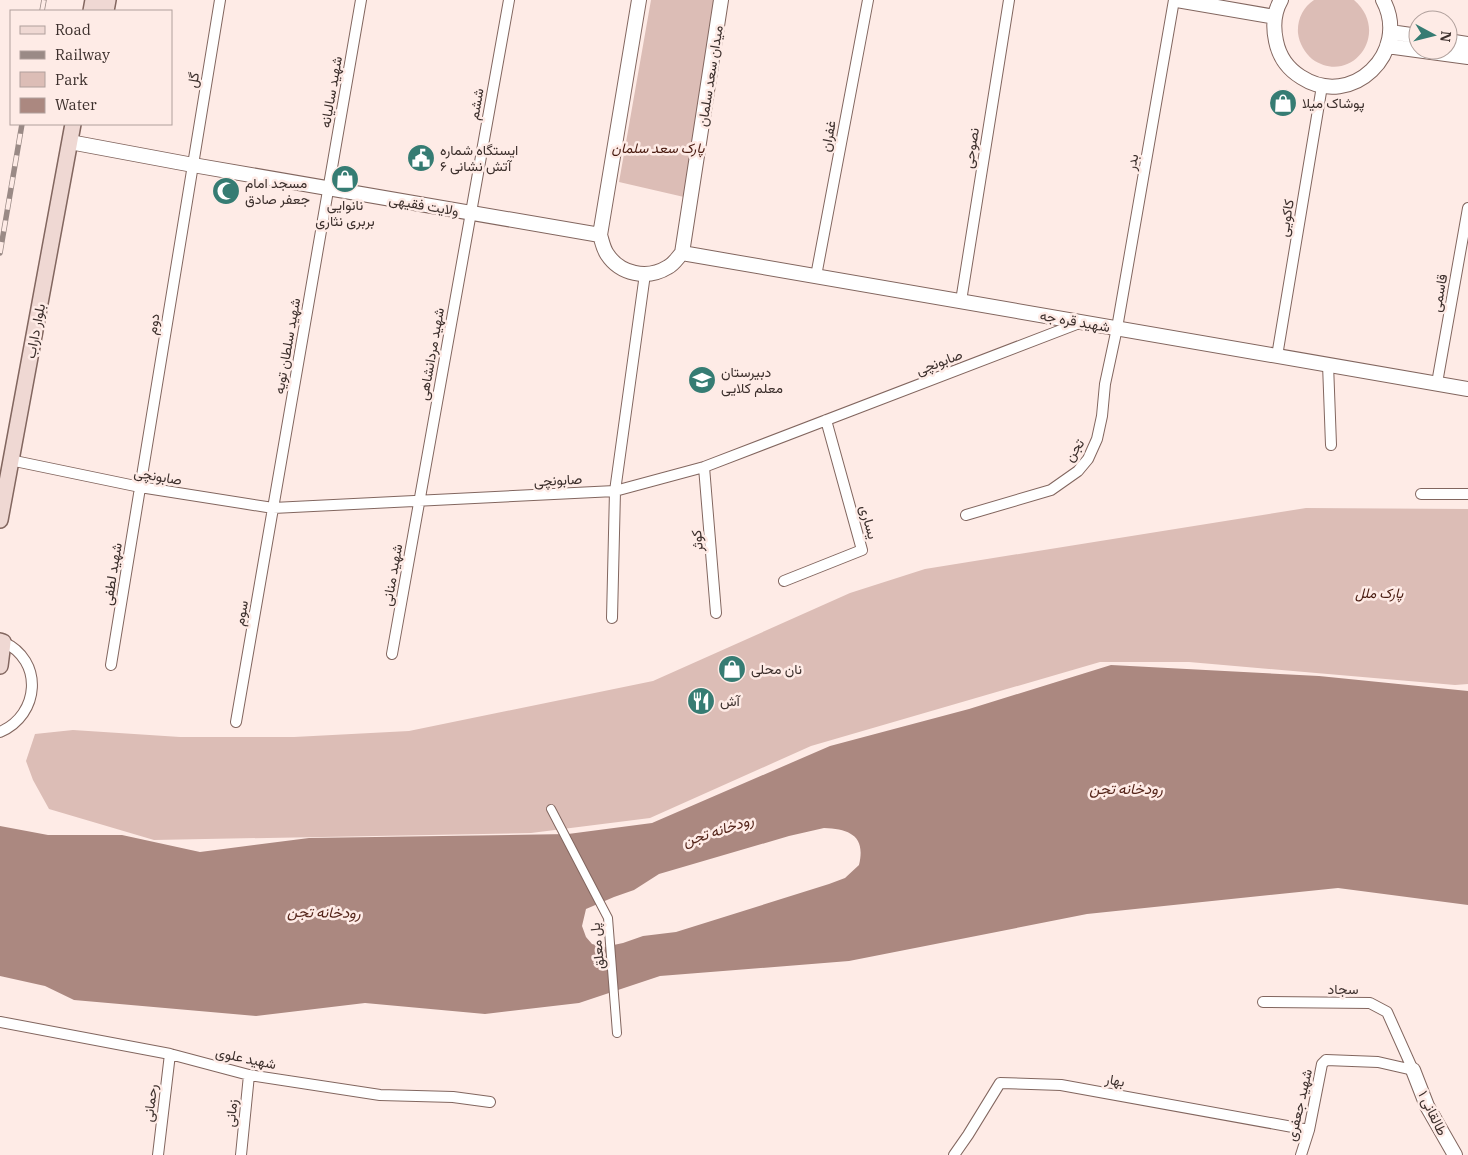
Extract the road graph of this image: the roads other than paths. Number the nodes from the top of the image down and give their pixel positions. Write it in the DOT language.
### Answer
graph roads {
  1 [pos="220,0"];
  2 [pos="361,0"];
  3 [pos="508,0"];
  4 [pos="639,0"];
  5 [pos="722,0"];
  6 [pos="868,0"];
  7 [pos="1010,0"];
  8 [pos="1175,0"];
  9 [pos="1281,0"];
  10 [pos="1383,0"];
  11 [pos="1274,18"];
  12 [pos="1408,37"];
  13 [pos="1389,39"];
  14 [pos="1468,58"];
  15 [pos="1322,86"];
  16 [pos="73,125"];
  17 [pos="83,125"];
  18 [pos="70,142"];
  19 [pos="193,165"];
  20 [pos="329,188"];
  21 [pos="1468,208"];
  22 [pos="470,213"];
  23 [pos="600,235"];
  24 [pos="682,253"];
  25 [pos="645,274"];
  26 [pos="816,276"];
  27 [pos="960,301"];
  28 [pos="1082,322"];
  29 [pos="1117,328"];
  30 [pos="1277,356"];
  31 [pos="1328,364"];
  32 [pos="1436,383"];
  33 [pos="1468,390"];
  34 [pos="826,420"];
  35 [pos="1331,445"];
  36 [pos="10,460"];
  37 [pos="704,467"];
  38 [pos="140,487"];
  39 [pos="615,491"];
  40 [pos="1422,494"];
  41 [pos="1468,494"];
  42 [pos="419,501"];
  43 [pos="273,508"];
  44 [pos="966,515"];
  45 [pos="0,520"];
  46 [pos="784,582"];
  47 [pos="716,613"];
  48 [pos="612,618"];
  49 [pos="2,642"];
  50 [pos="392,654"];
  51 [pos="0,666"];
  52 [pos="111,666"];
  53 [pos="236,722"];
  54 [pos="0,732"];
  55 [pos="551,809"];
  56 [pos="1263,1002"];
  57 [pos="0,1022"];
  58 [pos="618,1033"];
  59 [pos="170,1054"];
  60 [pos="1413,1070"];
  61 [pos="249,1074"];
  62 [pos="490,1102"];
  63 [pos="1309,1130"];
  64 [pos="158,1155"];
  65 [pos="241,1155"];
  66 [pos="954,1155"];
  67 [pos="1301,1155"];
  68 [pos="1455,1155"];
  1 -- 19 [label="street, گل"];
  2 -- 20 [label="street, شهید سالیانه"];
  3 -- 22 [label="street, ششم"];
  4 -- 23 [label="street"];
  5 -- 24 [label="street, میدان سعد سلمان"];
  6 -- 26 [label="street, غفران"];
  7 -- 27 [label="street, نصوحی"];
  8 -- 11 [label="street"];
  8 -- 29 [label="street, بدر"];
  9 -- 11 [label="street"];
  10 -- 13 [label="street"];
  11 -- 15 [label="street"];
  12 -- 13 [label="street"];
  13 -- 14 [label="street"];
  13 -- 15 [label="street"];
  15 -- 30 [label="street, کاکویی"];
  16 -- 18 [label="main road, بلوار داراب"];
  17 -- 18 [label="main road, بلوار داراب"];
  18 -- 19 [label="street, ولایت فقیهی"];
  18 -- 36 [label="main road, بلوار داراب"];
  19 -- 20 [label="street, ولایت فقیهی"];
  19 -- 38 [label="street, دوم"];
  20 -- 22 [label="street, ولایت فقیهی"];
  20 -- 43 [label="street, شهید سلطان تویه"];
  21 -- 32 [label="street, قاسمی"];
  22 -- 23 [label="street, ولایت فقیهی"];
  22 -- 42 [label="street, شهید مردانشاهی"];
  23 -- 25 [label="street"];
  24 -- 25 [label="street"];
  24 -- 26 [label="street, شهید قره جه"];
  25 -- 39 [label="street"];
  26 -- 27 [label="street, شهید قره جه"];
  27 -- 28 [label="street, شهید قره جه"];
  28 -- 29 [label="street, شهید قره جه"];
  28 -- 34 [label="street, صابونچی"];
  29 -- 30 [label="street, شهید قره جه"];
  29 -- 44 [label="street, تجن"];
  30 -- 31 [label="street, شهید قره جه"];
  31 -- 32 [label="street, شهید قره جه"];
  31 -- 35 [label="street"];
  32 -- 33 [label="street, شهید قره جه"];
  34 -- 37 [label="street, صابونچی"];
  34 -- 46 [label="street, یساری"];
  36 -- 38 [label="street, صابونچی"];
  36 -- 45 [label="main road, بلوار داراب"];
  37 -- 39 [label="street, صابونچی"];
  37 -- 47 [label="street, کوثر"];
  38 -- 43 [label="street, صابونچی"];
  38 -- 52 [label="street, شهید لطفی"];
  39 -- 42 [label="street, صابونچی"];
  39 -- 48 [label="street"];
  40 -- 41 [label="street"];
  42 -- 43 [label="street, صابونچی"];
  42 -- 50 [label="street, شهید منانی"];
  43 -- 53 [label="street, سوم"];
  49 -- 51 [label="main road"];
  49 -- 54 [label="street"];
  55 -- 58 [label="street, پل معلق"];
  56 -- 60 [label="street, سجاد"];
  57 -- 59 [label="street, شهید علوی"];
  59 -- 61 [label="street, شهید علوی"];
  59 -- 64 [label="street, رحمانی"];
  60 -- 63 [label="street, شهید جعفری"];
  60 -- 68 [label="street, طالقانی ۱"];
  61 -- 62 [label="street, شهید علوی"];
  61 -- 65 [label="street, زمانی"];
  63 -- 66 [label="street, بهار"];
  63 -- 67 [label="street, شهید جعفری"];
}
